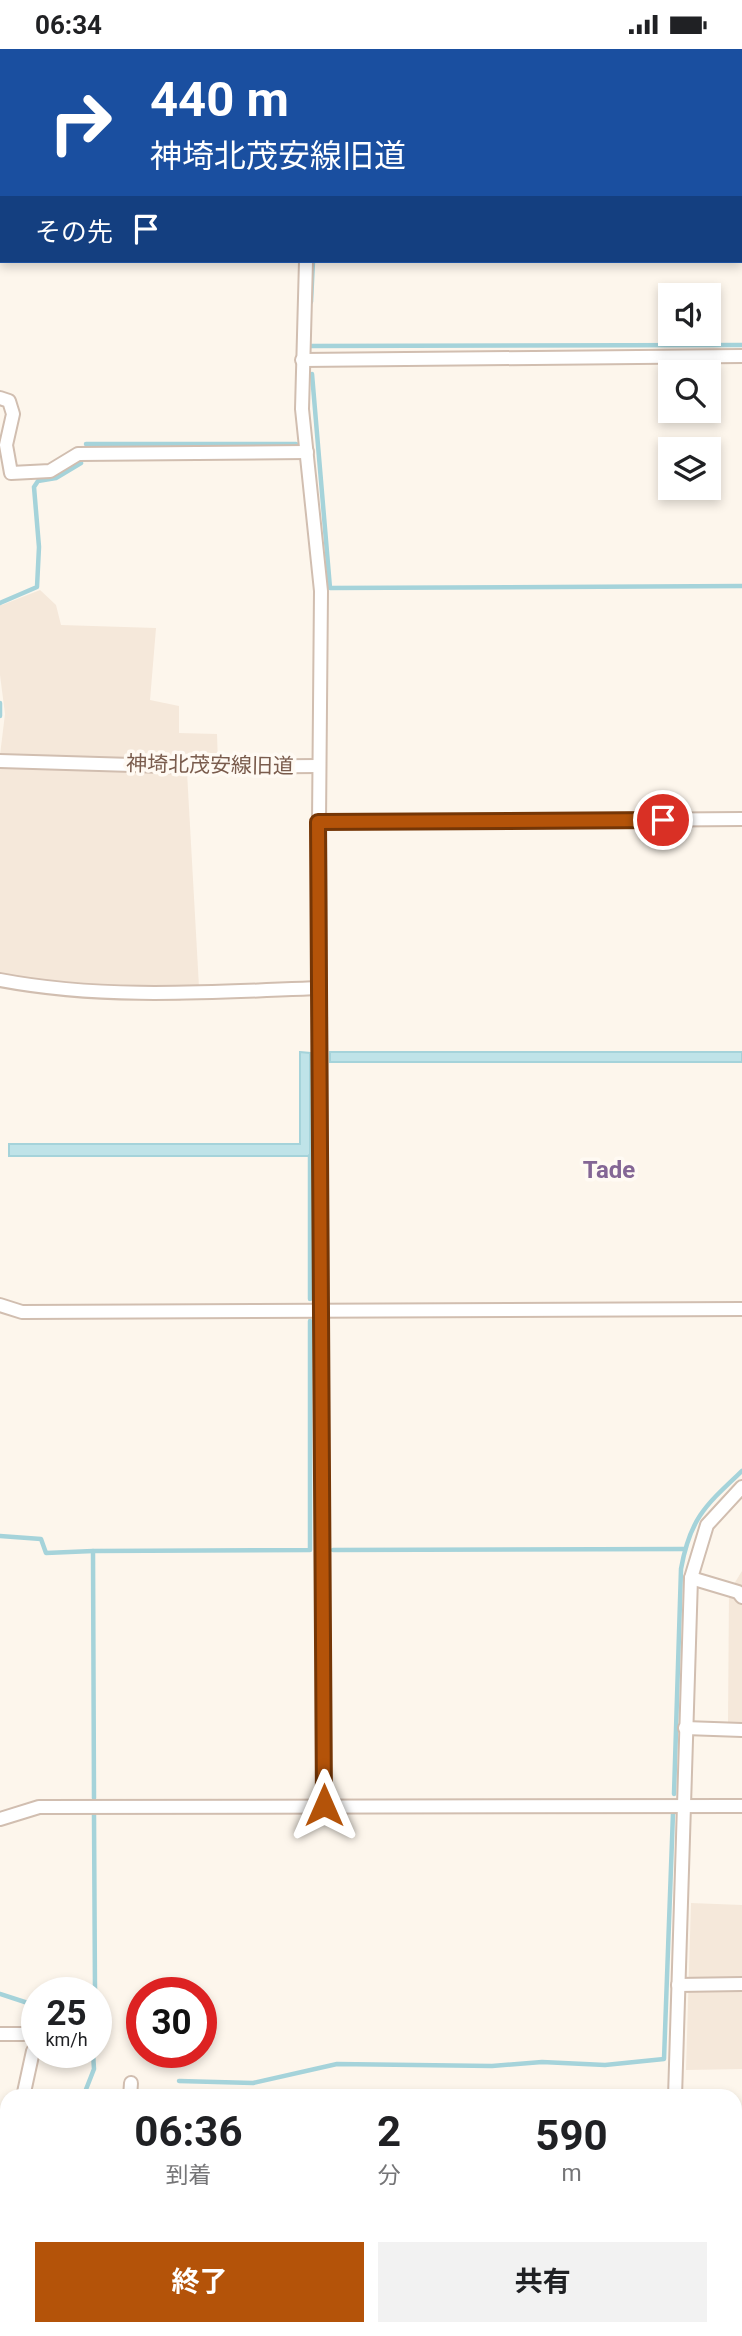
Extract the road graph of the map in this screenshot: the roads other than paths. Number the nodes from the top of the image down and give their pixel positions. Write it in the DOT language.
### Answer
graph roads {
  1 [pos="306,263"];
  2 [pos="742,355"];
  3 [pos="302,360"];
  4 [pos="0,398"];
  5 [pos="307,452"];
  6 [pos="0,761"];
  7 [pos="319,766"];
  8 [pos="742,820"];
  9 [pos="318,822"];
  10 [pos="0,980"];
  11 [pos="319,988"];
  12 [pos="0,1305"];
  13 [pos="742,1308"];
  14 [pos="321,1310"];
  15 [pos="742,1487"];
  16 [pos="691,1578"];
  17 [pos="742,1597"];
  18 [pos="685,1728"];
  19 [pos="742,1730"];
  20 [pos="682,1804"];
  21 [pos="324,1805"];
  22 [pos="742,1806"];
  23 [pos="0,1819"];
  24 [pos="742,1984"];
  25 [pos="678,1985"];
  26 [pos="0,2034"];
  27 [pos="21,2034"];
  28 [pos="29,2068"];
  29 [pos="25,2089"];
  30 [pos="675,2089"];
  1 -- 3 [label="street"];
  2 -- 3 [label="street"];
  3 -- 5 [label="street"];
  4 -- 5 [label="street"];
  5 -- 7 [label="street"];
  6 -- 7 [label="street, 神埼北茂安線旧道"];
  7 -- 9 [label="street, 神埼北茂安線旧道"];
  8 -- 9 [label="street"];
  9 -- 11 [label="street, 神埼北茂安線旧道"];
  10 -- 11 [label="street"];
  11 -- 14 [label="street, 神埼北茂安線旧道"];
  12 -- 14 [label="street"];
  13 -- 14 [label="street"];
  14 -- 21 [label="street, 神埼北茂安線旧道"];
  15 -- 16 [label="street"];
  16 -- 17 [label="street"];
  16 -- 18 [label="street"];
  18 -- 19 [label="street"];
  18 -- 20 [label="street"];
  20 -- 21 [label="street"];
  20 -- 22 [label="street"];
  20 -- 25 [label="street"];
  21 -- 23 [label="street"];
  24 -- 25 [label="street"];
  25 -- 30 [label="street"];
  26 -- 27 [label="street"];
  28 -- 29 [label="street"];
}
